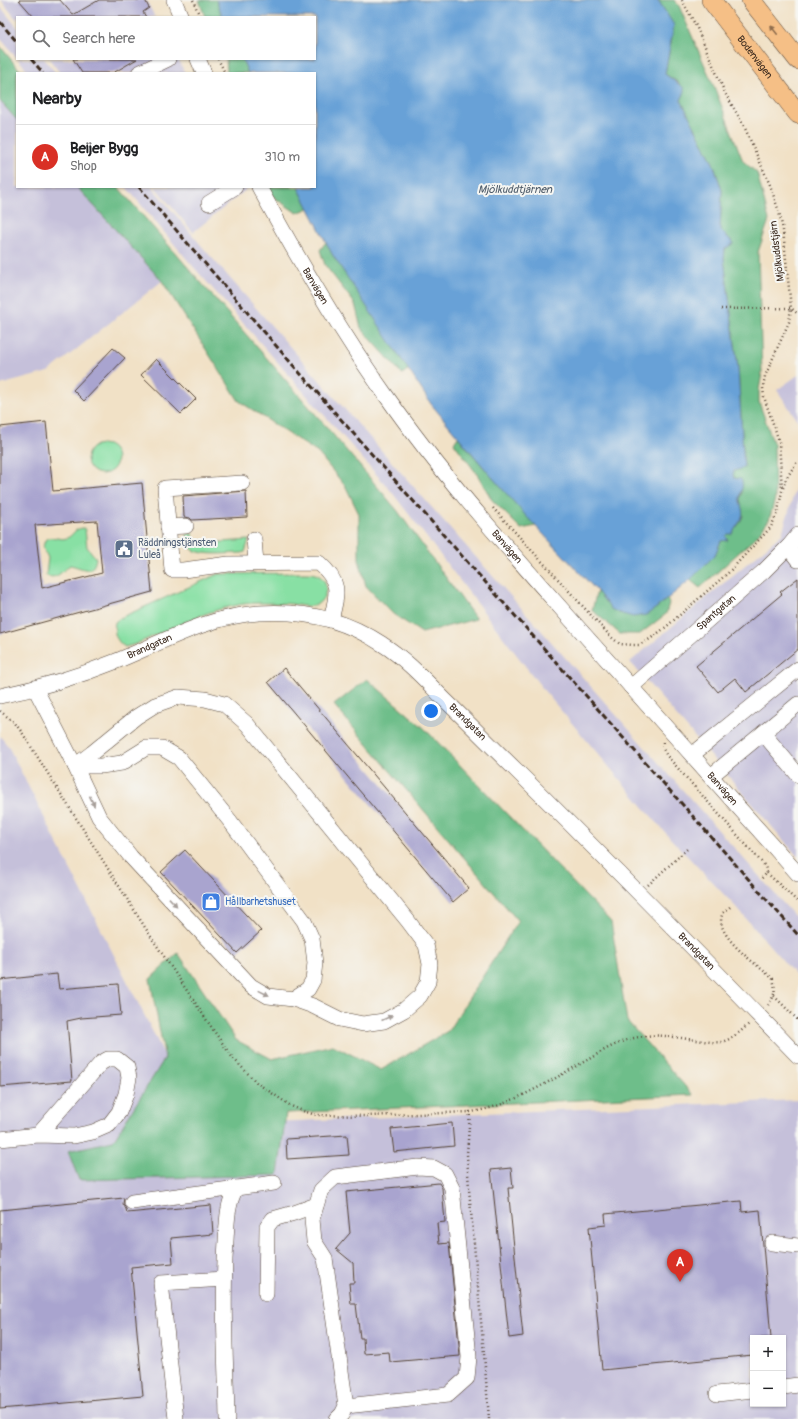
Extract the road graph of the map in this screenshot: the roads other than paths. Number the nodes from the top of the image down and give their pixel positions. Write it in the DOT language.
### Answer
graph roads {
  1 [pos="174,0"];
  2 [pos="711,0"];
  3 [pos="751,0"];
  4 [pos="181,16"];
  5 [pos="166,60"];
  6 [pos="198,60"];
  7 [pos="798,60"];
  8 [pos="141,72"];
  9 [pos="204,72"];
  10 [pos="798,114"];
  11 [pos="233,188"];
  12 [pos="259,188"];
  13 [pos="209,203"];
  14 [pos="242,482"];
  15 [pos="186,526"];
  16 [pos="168,527"];
  17 [pos="798,535"];
  18 [pos="254,539"];
  19 [pos="788,547"];
  20 [pos="798,560"];
  21 [pos="256,563"];
  22 [pos="331,620"];
  23 [pos="798,669"];
  24 [pos="631,687"];
  25 [pos="35,688"];
  26 [pos="0,696"];
  27 [pos="798,704"];
  28 [pos="762,733"];
  29 [pos="692,755"];
  30 [pos="75,766"];
  31 [pos="798,775"];
  32 [pos="711,776"];
  33 [pos="798,874"];
  34 [pos="293,999"];
  35 [pos="798,1056"];
  36 [pos="38,1135"];
  37 [pos="0,1139"];
  38 [pos="274,1184"];
  39 [pos="236,1188"];
  40 [pos="132,1202"];
  41 [pos="316,1205"];
  42 [pos="772,1243"];
  43 [pos="798,1246"];
  44 [pos="224,1279"];
  45 [pos="266,1294"];
  46 [pos="798,1386"];
  47 [pos="786,1387"];
  48 [pos="750,1390"];
  49 [pos="717,1394"];
  50 [pos="346,1406"];
  51 [pos="176,1419"];
  52 [pos="227,1419"];
  53 [pos="337,1419"];
  1 -- 4 [label="street"];
  2 -- 10 [label="main road, Bodenvägen"];
  7 -- 3 [label="main road, one-way"];
  5 -- 8 [label="street"];
  6 -- 9 [label="street"];
  11 -- 13 [label="street"];
  12 -- 24 [label="street, Banvägen"];
  14 -- 16 [label="street"];
  15 -- 16 [label="street"];
  16 -- 21 [label="street"];
  17 -- 19 [label="street, Spantgatan"];
  18 -- 21 [label="street"];
  19 -- 20 [label="street"];
  19 -- 24 [label="street, Spantgatan"];
  21 -- 22 [label="street"];
  22 -- 25 [label="street, Brandgatan"];
  22 -- 35 [label="street, Brandgatan"];
  23 -- 29 [label="street"];
  24 -- 29 [label="street, Banvägen"];
  25 -- 26 [label="street, Brandgatan"];
  25 -- 30 [label="street"];
  27 -- 28 [label="street"];
  28 -- 31 [label="street"];
  28 -- 32 [label="street"];
  29 -- 32 [label="street, Banvägen"];
  30 -- 34 [label="street, one-way"];
  30 -- 34 [label="street"];
  34 -- 30 [label="street, one-way"];
  32 -- 33 [label="street, Banvägen"];
  36 -- 36 [label="street"];
  36 -- 37 [label="street"];
  38 -- 39 [label="street"];
  39 -- 40 [label="street"];
  39 -- 44 [label="street"];
  41 -- 45 [label="street"];
  41 -- 50 [label="street"];
  41 -- 50 [label="street"];
  42 -- 43 [label="street"];
  44 -- 51 [label="street"];
  44 -- 52 [label="street"];
  46 -- 47 [label="street"];
  48 -- 49 [label="street"];
  50 -- 53 [label="street"];
}
